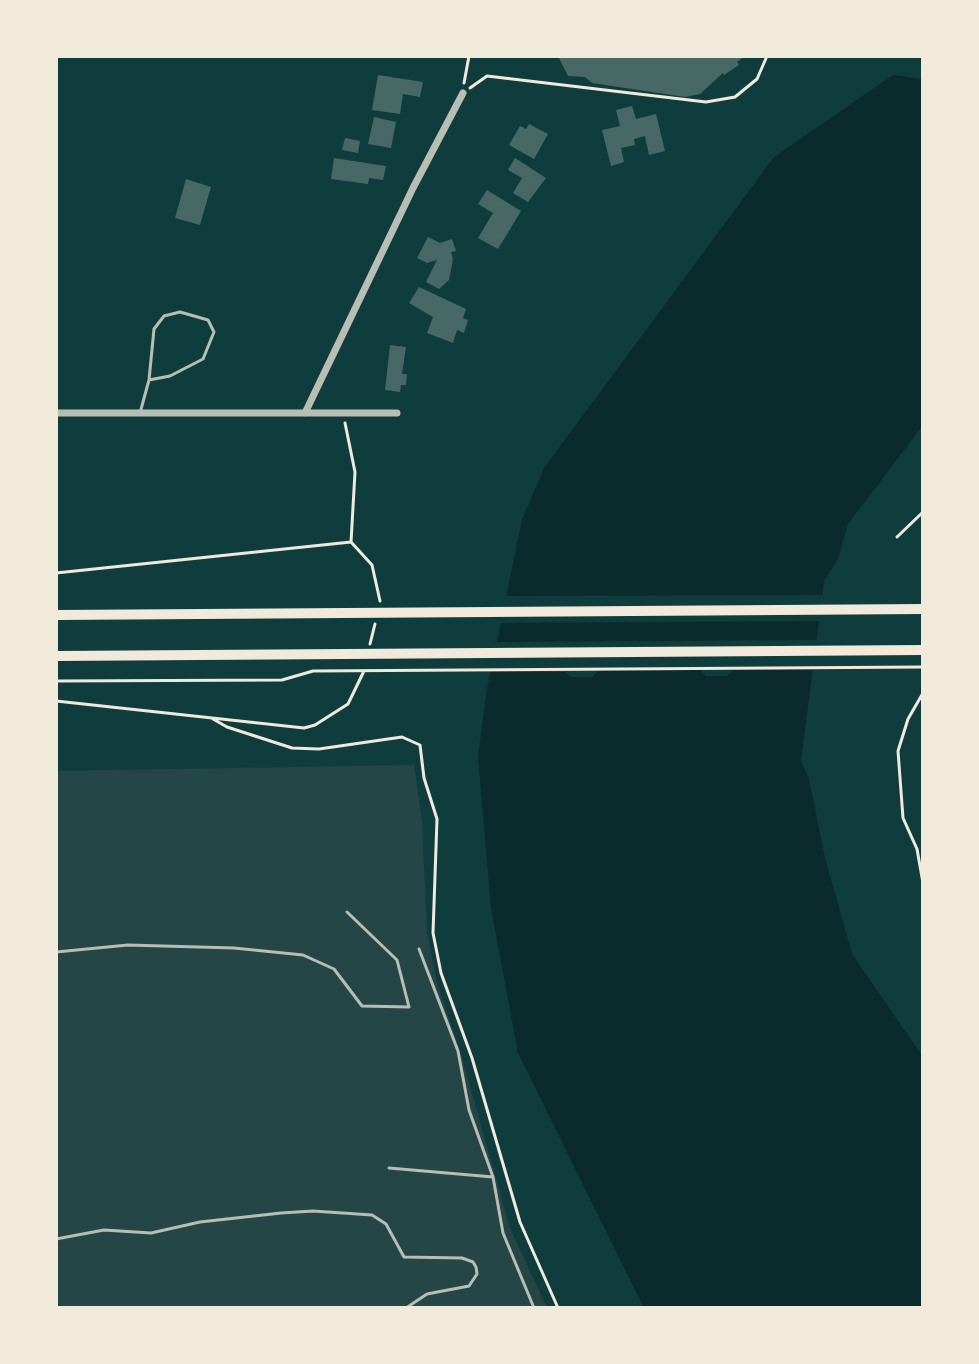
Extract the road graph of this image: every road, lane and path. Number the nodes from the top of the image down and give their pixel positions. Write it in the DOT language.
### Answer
graph roads {
  1 [pos="469,56"];
  2 [pos="767,56"];
  3 [pos="463,93"];
  4 [pos="149,380"];
  5 [pos="56,413"];
  6 [pos="140,413"];
  7 [pos="305,413"];
  8 [pos="343,413"];
  9 [pos="397,413"];
  10 [pos="923,512"];
  11 [pos="897,537"];
  12 [pos="351,542"];
  13 [pos="56,573"];
  14 [pos="380,602"];
  15 [pos="923,609"];
  16 [pos="56,615"];
  17 [pos="923,650"];
  18 [pos="56,656"];
  19 [pos="923,667"];
  20 [pos="362,679"];
  21 [pos="56,681"];
  22 [pos="923,693"];
  23 [pos="56,701"];
  24 [pos="213,719"];
  25 [pos="923,883"];
  26 [pos="347,912"];
  27 [pos="419,949"];
  28 [pos="56,952"];
  29 [pos="389,1168"];
  30 [pos="493,1177"];
  31 [pos="56,1239"];
  32 [pos="406,1308"];
  33 [pos="534,1308"];
  34 [pos="558,1308"];
  1 -- 3 [label="path"];
  2 -- 3 [label="path"];
  3 -- 7 [label="street"];
  4 -- 4 [label="lane"];
  4 -- 6 [label="lane"];
  5 -- 6 [label="street"];
  6 -- 7 [label="street"];
  7 -- 8 [label="street"];
  8 -- 9 [label="street"];
  8 -- 12 [label="path"];
  10 -- 11 [label="path"];
  12 -- 13 [label="path"];
  12 -- 14 [label="path"];
  15 -- 16 [label="main road"];
  17 -- 18 [label="main road"];
  19 -- 21 [label="path"];
  20 -- 24 [label="path"];
  22 -- 25 [label="path"];
  23 -- 24 [label="path"];
  24 -- 34 [label="path"];
  26 -- 28 [label="lane"];
  27 -- 30 [label="lane"];
  29 -- 30 [label="lane"];
  30 -- 33 [label="lane"];
  31 -- 32 [label="lane"];
}
